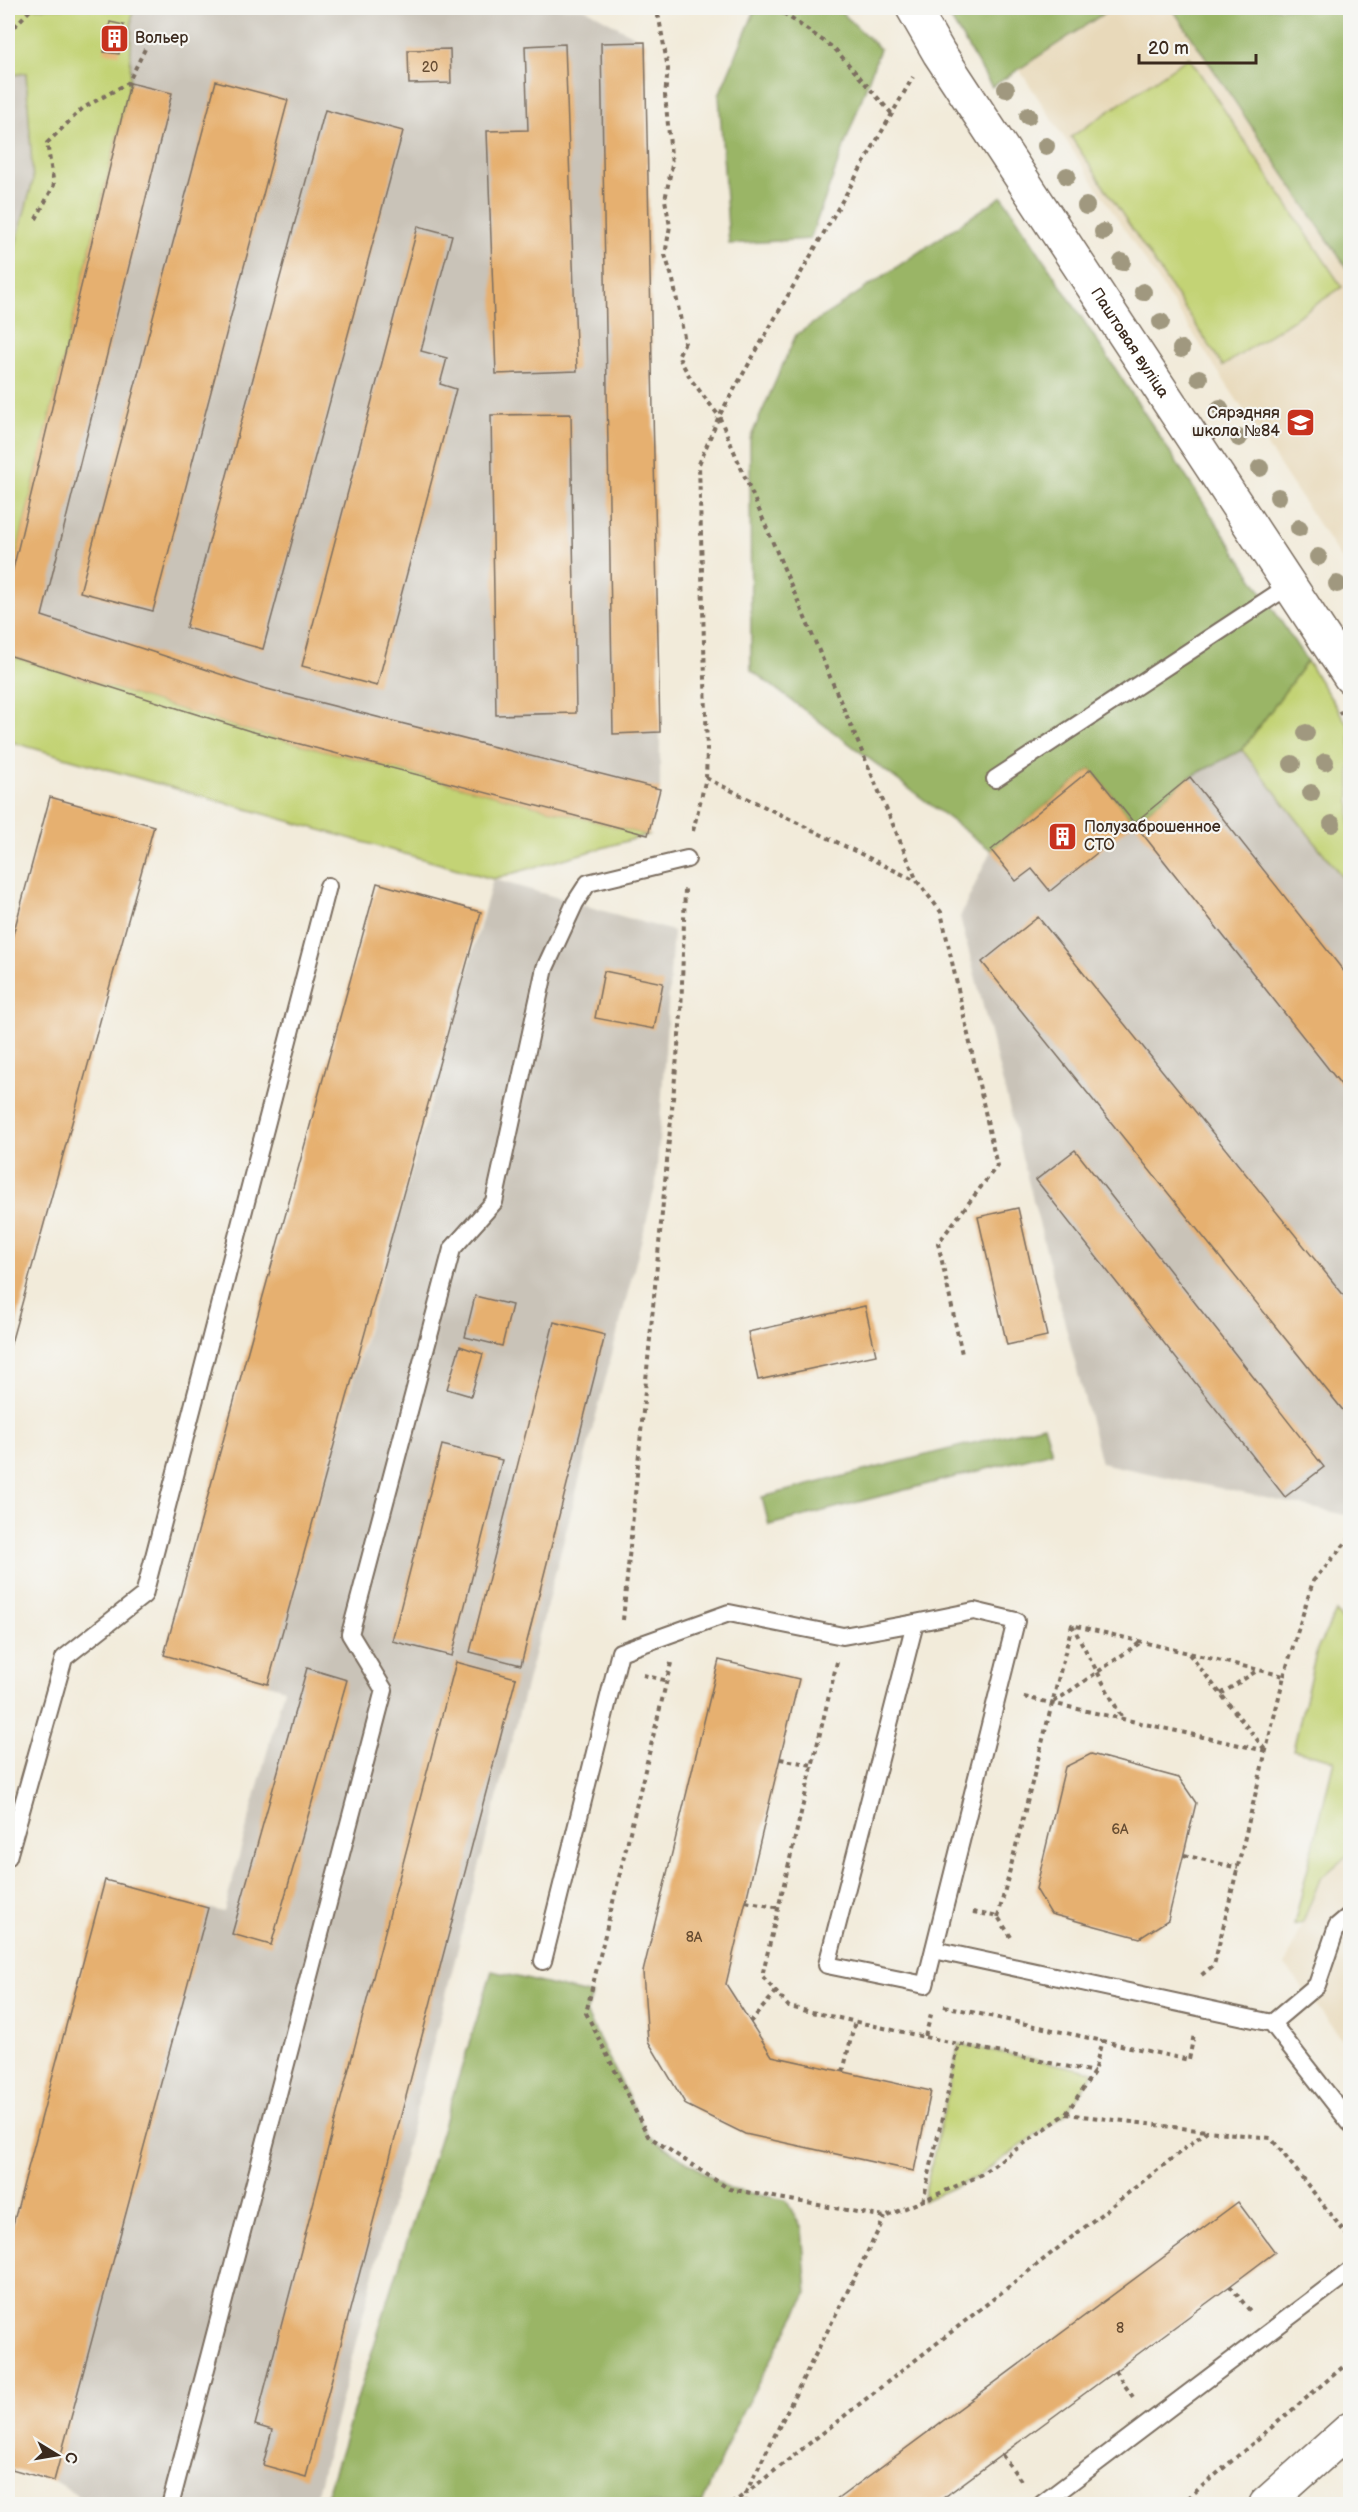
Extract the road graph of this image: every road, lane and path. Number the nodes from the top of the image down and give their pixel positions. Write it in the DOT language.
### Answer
graph roads {
  1 [pos="32,8"];
  2 [pos="651,8"];
  3 [pos="776,8"];
  4 [pos="913,8"];
  5 [pos="8,33"];
  6 [pos="145,49"];
  7 [pos="891,114"];
  8 [pos="36,219"];
  9 [pos="1290,585"];
  10 [pos="1350,677"];
  11 [pos="706,778"];
  12 [pos="995,779"];
  13 [pos="687,859"];
  14 [pos="917,881"];
  15 [pos="328,886"];
  16 [pos="962,1354"];
  17 [pos="1350,1538"];
  18 [pos="915,1623"];
  19 [pos="1072,1625"];
  20 [pos="1141,1642"];
  21 [pos="840,1652"];
  22 [pos="1188,1653"];
  23 [pos="672,1661"];
  24 [pos="1258,1670"];
  25 [pos="1097,1672"];
  26 [pos="1284,1676"];
  27 [pos="1221,1694"];
  28 [pos="1039,1700"];
  29 [pos="1053,1703"];
  30 [pos="1122,1718"];
  31 [pos="1266,1751"];
  32 [pos="780,1759"];
  33 [pos="812,1765"];
  34 [pos="14,1807"];
  35 [pos="1184,1855"];
  36 [pos="8,1857"];
  37 [pos="1238,1868"];
  38 [pos="746,1901"];
  39 [pos="779,1908"];
  40 [pos="984,1914"];
  41 [pos="1350,1915"];
  42 [pos="998,1917"];
  43 [pos="1021,1939"];
  44 [pos="934,1950"];
  45 [pos="543,1961"];
  46 [pos="1198,1978"];
  47 [pos="776,1992"];
  48 [pos="855,2021"];
  49 [pos="750,2022"];
  50 [pos="1272,2023"];
  51 [pos="925,2037"];
  52 [pos="1102,2040"];
  53 [pos="959,2044"];
  54 [pos="1189,2060"];
  55 [pos="843,2072"];
  56 [pos="1095,2072"];
  57 [pos="1066,2115"];
  58 [pos="1350,2123"];
  59 [pos="1207,2131"];
  60 [pos="923,2201"];
  61 [pos="885,2217"];
  62 [pos="1350,2239"];
  63 [pos="1350,2271"];
  64 [pos="1230,2286"];
  65 [pos="1257,2318"];
  66 [pos="1350,2361"];
  67 [pos="1115,2371"];
  68 [pos="1140,2406"];
  69 [pos="1350,2429"];
  70 [pos="1002,2455"];
  71 [pos="1028,2489"];
  72 [pos="745,2494"];
  73 [pos="171,2502"];
  74 [pos="731,2505"];
  75 [pos="746,2505"];
  76 [pos="1042,2505"];
  77 [pos="1181,2505"];
  78 [pos="1266,2505"];
  1 -- 5 [label="path"];
  2 -- 14 [label="path"];
  3 -- 7 [label="path"];
  4 -- 9 [label="street, Паштовая вуліца"];
  6 -- 8 [label="path"];
  9 -- 10 [label="street, Паштовая вуліца"];
  9 -- 12 [label="lane"];
  11 -- 14 [label="path"];
  13 -- 73 [label="lane"];
  14 -- 16 [label="path"];
  15 -- 34 [label="lane"];
  17 -- 26 [label="path"];
  18 -- 44 [label="lane"];
  18 -- 44 [label="lane"];
  18 -- 45 [label="lane"];
  19 -- 20 [label="path"];
  19 -- 25 [label="path"];
  19 -- 29 [label="path"];
  20 -- 22 [label="path"];
  20 -- 25 [label="path"];
  21 -- 33 [label="path"];
  22 -- 24 [label="path"];
  22 -- 27 [label="path"];
  23 -- 61 [label="path"];
  24 -- 26 [label="path"];
  24 -- 27 [label="path"];
  25 -- 29 [label="path"];
  25 -- 30 [label="path"];
  26 -- 31 [label="path"];
  27 -- 31 [label="path"];
  28 -- 29 [label="path"];
  29 -- 30 [label="path"];
  29 -- 42 [label="path"];
  30 -- 31 [label="path"];
  31 -- 37 [label="path"];
  32 -- 33 [label="path"];
  33 -- 39 [label="path"];
  34 -- 36 [label="lane"];
  35 -- 37 [label="path"];
  37 -- 46 [label="path"];
  38 -- 39 [label="path"];
  39 -- 47 [label="path"];
  40 -- 42 [label="path"];
  41 -- 50 [label="lane"];
  42 -- 43 [label="path"];
  44 -- 50 [label="lane"];
  47 -- 48 [label="path"];
  47 -- 49 [label="path"];
  48 -- 51 [label="path"];
  48 -- 55 [label="path"];
  50 -- 58 [label="lane"];
  51 -- 52 [label="path"];
  51 -- 53 [label="path"];
  52 -- 54 [label="path"];
  52 -- 56 [label="path"];
  53 -- 56 [label="path"];
  53 -- 60 [label="path"];
  56 -- 57 [label="path"];
  57 -- 59 [label="path"];
  57 -- 60 [label="path"];
  59 -- 62 [label="path"];
  59 -- 72 [label="path"];
  60 -- 61 [label="path"];
  61 -- 72 [label="path"];
  63 -- 76 [label="lane"];
  64 -- 65 [label="path"];
  66 -- 77 [label="path"];
  67 -- 68 [label="path"];
  69 -- 78 [label="street"];
  70 -- 71 [label="path"];
  72 -- 74 [label="path"];
  72 -- 75 [label="path"];
}
